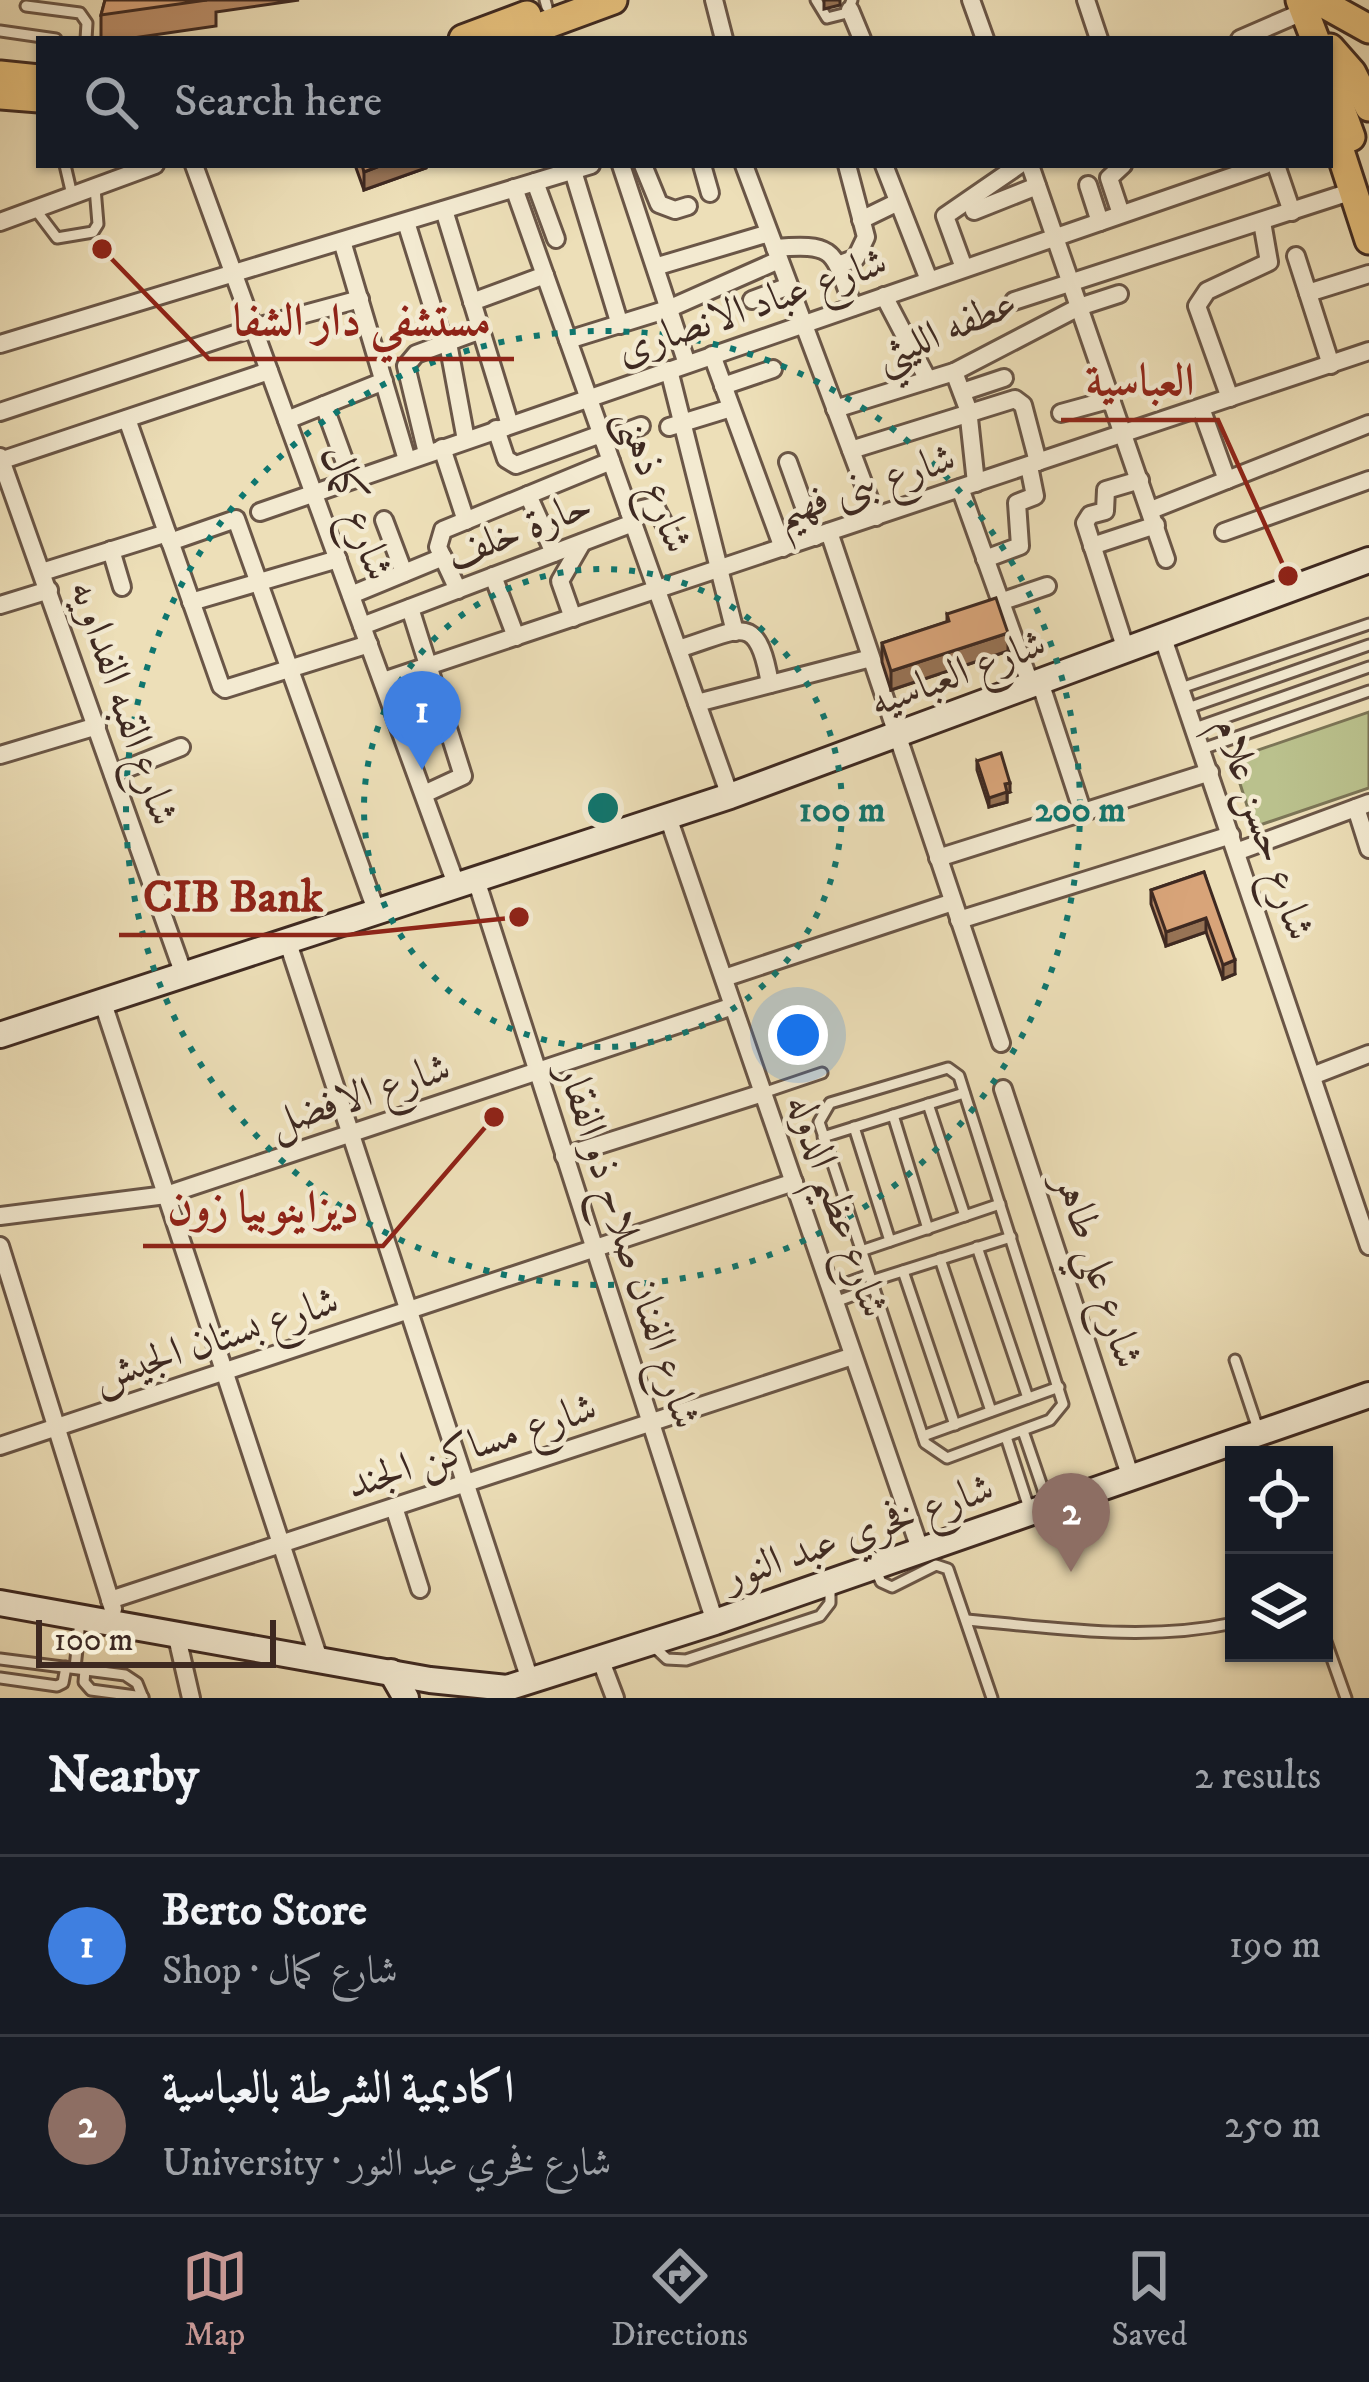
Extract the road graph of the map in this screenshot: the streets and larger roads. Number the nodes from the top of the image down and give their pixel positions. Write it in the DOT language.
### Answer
graph roads {
  1 [pos="613,0"];
  2 [pos="714,0"];
  3 [pos="971,0"];
  4 [pos="1086,0"];
  5 [pos="553,2"];
  6 [pos="851,5"];
  7 [pos="1312,19"];
  8 [pos="1369,29"];
  9 [pos="470,36"];
  10 [pos="515,36"];
  11 [pos="723,36"];
  12 [pos="861,36"];
  13 [pos="984,36"];
  14 [pos="1098,36"];
  15 [pos="1251,36"];
  16 [pos="1333,52"];
  17 [pos="0,75"];
  18 [pos="36,79"];
  19 [pos="1333,90"];
  20 [pos="0,95"];
  21 [pos="36,98"];
  22 [pos="1369,107"];
  23 [pos="1333,136"];
  24 [pos="142,168"];
  25 [pos="195,168"];
  26 [pos="582,168"];
  27 [pos="622,168"];
  28 [pos="644,168"];
  29 [pos="703,168"];
  30 [pos="745,168"];
  31 [pos="848,168"];
  32 [pos="885,168"];
  33 [pos="1015,168"];
  34 [pos="1031,168"];
  35 [pos="1120,168"];
  36 [pos="1256,168"];
  37 [pos="1277,168"];
  38 [pos="535,182"];
  39 [pos="1088,185"];
  40 [pos="1037,186"];
  41 [pos="514,188"];
  42 [pos="1361,188"];
  43 [pos="710,193"];
  44 [pos="898,202"];
  45 [pos="688,206"];
  46 [pos="444,210"];
  47 [pos="974,211"];
  48 [pos="1292,212"];
  49 [pos="1121,214"];
  50 [pos="862,220"];
  51 [pos="406,221"];
  52 [pos="1262,221"];
  53 [pos="0,222"];
  54 [pos="1100,222"];
  55 [pos="1055,237"];
  56 [pos="556,239"];
  57 [pos="1369,240"];
  58 [pos="342,241"];
  59 [pos="774,247"];
  60 [pos="1296,256"];
  61 [pos="838,265"];
  62 [pos="658,266"];
  63 [pos="964,268"];
  64 [pos="233,273"];
  65 [pos="1369,274"];
  66 [pos="544,275"];
  67 [pos="929,280"];
  68 [pos="1071,284"];
  69 [pos="789,286"];
  70 [pos="1308,292"];
  71 [pos="1118,294"];
  72 [pos="884,296"];
  73 [pos="360,299"];
  74 [pos="752,300"];
  75 [pos="472,302"];
  76 [pos="1014,302"];
  77 [pos="853,307"];
  78 [pos="1079,307"];
  79 [pos="668,309"];
  80 [pos="803,324"];
  81 [pos="620,325"];
  82 [pos="254,328"];
  83 [pos="481,330"];
  84 [pos="568,340"];
  85 [pos="446,343"];
  86 [pos="0,344"];
  87 [pos="1369,351"];
  88 [pos="712,355"];
  89 [pos="687,364"];
  90 [pos="1331,364"];
  91 [pos="773,369"];
  92 [pos="669,370"];
  93 [pos="269,371"];
  94 [pos="954,372"];
  95 [pos="1004,378"];
  96 [pos="928,380"];
  97 [pos="384,381"];
  98 [pos="723,386"];
  99 [pos="588,398"];
  100 [pos="1230,398"];
  101 [pos="1112,399"];
  102 [pos="965,400"];
  103 [pos="324,405"];
  104 [pos="731,407"];
  105 [pos="1202,408"];
  106 [pos="836,409"];
  107 [pos="0,412"];
  108 [pos="1061,413"];
  109 [pos="127,419"];
  110 [pos="287,420"];
  111 [pos="1369,424"];
  112 [pos="675,425"];
  113 [pos="641,426"];
  114 [pos="503,427"];
  115 [pos="1124,434"];
  116 [pos="602,437"];
  117 [pos="466,440"];
  118 [pos="435,450"];
  119 [pos="851,450"];
  120 [pos="1,459"];
  121 [pos="407,460"];
  122 [pos="611,461"];
  123 [pos="788,462"];
  124 [pos="1034,464"];
  125 [pos="351,479"];
  126 [pos="1227,480"];
  127 [pos="1369,480"];
  128 [pos="1140,481"];
  129 [pos="968,486"];
  130 [pos="314,492"];
  131 [pos="528,495"];
  132 [pos="260,512"];
  133 [pos="876,517"];
  134 [pos="631,518"];
  135 [pos="1153,518"];
  136 [pos="384,520"];
  137 [pos="466,521"];
  138 [pos="1224,532"];
  139 [pos="822,534"];
  140 [pos="670,535"];
  141 [pos="168,537"];
  142 [pos="583,542"];
  143 [pos="1093,546"];
  144 [pos="783,548"];
  145 [pos="111,550"];
  146 [pos="554,553"];
  147 [pos="443,557"];
  148 [pos="985,559"];
  149 [pos="1166,559"];
  150 [pos="338,560"];
  151 [pos="1369,560"];
  152 [pos="720,569"];
  153 [pos="43,572"];
  154 [pos="404,573"];
  155 [pos="493,576"];
  156 [pos="259,583"];
  157 [pos="122,586"];
  158 [pos="1047,586"];
  159 [pos="49,590"];
  160 [pos="458,590"];
  161 [pos="656,590"];
  162 [pos="351,595"];
  163 [pos="191,602"];
  164 [pos="1000,602"];
  165 [pos="0,605"];
  166 [pos="410,608"];
  167 [pos="573,618"];
  168 [pos="735,632"];
  169 [pos="366,635"];
  170 [pos="516,637"];
  171 [pos="1163,638"];
  172 [pos="678,649"];
  173 [pos="1126,650"];
  174 [pos="871,658"];
  175 [pos="428,666"];
  176 [pos="290,668"];
  177 [pos="382,681"];
  178 [pos="770,684"];
  179 [pos="1035,684"];
  180 [pos="697,703"];
  181 [pos="97,726"];
  182 [pos="896,735"];
  183 [pos="181,747"];
  184 [pos="0,755"];
  185 [pos="1210,772"];
  186 [pos="113,774"];
  187 [pos="424,794"];
  188 [pos="730,796"];
  189 [pos="1362,806"];
  190 [pos="1084,813"];
  191 [pos="668,817"];
  192 [pos="1234,844"];
  193 [pos="1369,849"];
  194 [pos="938,859"];
  195 [pos="467,886"];
  196 [pos="953,902"];
  197 [pos="376,910"];
  198 [pos="959,920"];
  199 [pos="292,952"];
  200 [pos="183,972"];
  201 [pos="724,978"];
  202 [pos="733,1006"];
  203 [pos="105,1008"];
  204 [pos="0,1035"];
  205 [pos="1001,1043"];
  206 [pos="0,1051"];
  207 [pos="1369,1054"];
  208 [pos="537,1072"];
  209 [pos="1312,1076"];
  210 [pos="1003,1089"];
  211 [pos="763,1093"];
  212 [pos="351,1134"];
  213 [pos="564,1156"];
  214 [pos="794,1182"];
  215 [pos="166,1195"];
  216 [pos="0,1216"];
  217 [pos="0,1246"];
  218 [pos="1369,1246"];
  219 [pos="594,1248"];
  220 [pos="409,1310"];
  221 [pos="854,1356"];
  222 [pos="224,1371"];
  223 [pos="1369,1395"];
  224 [pos="650,1423"];
  225 [pos="56,1427"];
  226 [pos="0,1446"];
  227 [pos="1130,1475"];
  228 [pos="466,1483"];
  229 [pos="394,1507"];
  230 [pos="281,1544"];
  231 [pos="920,1550"];
  232 [pos="420,1588"];
  233 [pos="0,1604"];
  234 [pos="114,1611"];
  235 [pos="715,1622"];
  236 [pos="176,1633"];
  237 [pos="317,1656"];
  238 [pos="601,1661"];
  239 [pos="391,1672"];
  240 [pos="519,1686"];
  241 [pos="471,1692"];
  242 [pos="191,1698"];
  243 [pos="406,1698"];
  244 [pos="614,1698"];
  1 -- 10 [label="main road"];
  2 -- 11 [label="street"];
  3 -- 13 [label="street"];
  4 -- 14 [label="street"];
  5 -- 9 [label="main road"];
  6 -- 12 [label="street"];
  7 -- 8 [label="main road"];
  7 -- 15 [label="street"];
  16 -- 22 [label="main road"];
  17 -- 18 [label="main road"];
  19 -- 42 [label="main road"];
  20 -- 21 [label="main road"];
  23 -- 42 [label="main road"];
  24 -- 53 [label="street"];
  25 -- 64 [label="street, شارع كمال"];
  26 -- 38 [label="street"];
  26 -- 81 [label="street"];
  27 -- 62 [label="street"];
  28 -- 45 [label="street"];
  29 -- 43 [label="street"];
  30 -- 59 [label="street"];
  31 -- 50 [label="street"];
  32 -- 44 [label="street"];
  33 -- 63 [label="street"];
  34 -- 40 [label="street"];
  35 -- 49 [label="street"];
  36 -- 49 [label="street, شارع عباد الانصارى"];
  37 -- 48 [label="street"];
  38 -- 41 [label="street"];
  38 -- 56 [label="street"];
  39 -- 54 [label="street"];
  40 -- 47 [label="street"];
  40 -- 55 [label="street"];
  41 -- 46 [label="street"];
  41 -- 66 [label="street, شارع ذهنى"];
  42 -- 48 [label="street"];
  42 -- 57 [label="main road"];
  44 -- 50 [label="street"];
  44 -- 67 [label="street"];
  46 -- 51 [label="street"];
  46 -- 75 [label="street"];
  48 -- 52 [label="street"];
  49 -- 54 [label="street, شارع عباد الانصارى"];
  50 -- 61 [label="street"];
  51 -- 58 [label="street"];
  51 -- 85 [label="street"];
  52 -- 68 [label="street"];
  52 -- 100 [label="street"];
  54 -- 55 [label="street, شارع عباد الانصارى"];
  55 -- 63 [label="street, شارع عباد الانصارى"];
  55 -- 68 [label="street"];
  58 -- 64 [label="street"];
  58 -- 73 [label="street"];
  59 -- 61 [label="street"];
  59 -- 62 [label="street"];
  59 -- 69 [label="street"];
  59 -- 79 [label="street"];
  60 -- 70 [label="street"];
  61 -- 77 [label="street"];
  62 -- 79 [label="street"];
  63 -- 67 [label="street, شارع عباد الانصارى"];
  64 -- 82 [label="street, شارع كمال"];
  64 -- 86 [label="street"];
  65 -- 70 [label="street"];
  66 -- 75 [label="street"];
  66 -- 84 [label="street, شارع ذهنى"];
  67 -- 72 [label="street, شارع عباد الانصارى"];
  68 -- 76 [label="street"];
  68 -- 78 [label="street"];
  69 -- 74 [label="street"];
  69 -- 80 [label="street"];
  70 -- 90 [label="street"];
  71 -- 78 [label="street, عطفه الليثي"];
  72 -- 77 [label="street, شارع عباد الانصارى"];
  72 -- 96 [label="street"];
  73 -- 82 [label="street"];
  73 -- 97 [label="street"];
  75 -- 83 [label="street"];
  77 -- 80 [label="street, شارع عباد الانصارى"];
  78 -- 94 [label="street, عطفه الليثي"];
  78 -- 101 [label="street"];
  79 -- 81 [label="street"];
  79 -- 89 [label="street"];
  80 -- 88 [label="street, شارع عباد الانصارى"];
  80 -- 106 [label="street"];
  81 -- 84 [label="street"];
  82 -- 93 [label="street, شارع كمال"];
  82 -- 107 [label="street"];
  83 -- 85 [label="street"];
  83 -- 114 [label="street"];
  84 -- 99 [label="street, شارع ذهنى"];
  85 -- 117 [label="street"];
  85 -- 118 [label="street"];
  87 -- 90 [label="street, شارع بنى فهيم"];
  88 -- 89 [label="street, شارع عباد الانصارى"];
  88 -- 98 [label="street"];
  89 -- 92 [label="street, شارع عباد الانصارى"];
  90 -- 100 [label="street, شارع بنى فهيم"];
  91 -- 98 [label="street"];
  92 -- 99 [label="street, شارع عباد الانصارى"];
  92 -- 112 [label="street"];
  93 -- 109 [label="street"];
  93 -- 110 [label="street, شارع كمال"];
  94 -- 96 [label="street, عطفه الليثي"];
  94 -- 102 [label="street"];
  95 -- 102 [label="street"];
  96 -- 106 [label="street, عطفه الليثي"];
  97 -- 103 [label="street"];
  97 -- 121 [label="street"];
  98 -- 104 [label="street"];
  99 -- 114 [label="street, شارع عباد الانصارى"];
  99 -- 116 [label="street, شارع ذهنى"];
  100 -- 105 [label="street, شارع بنى فهيم"];
  101 -- 108 [label="street"];
  101 -- 115 [label="street"];
  102 -- 119 [label="street"];
  102 -- 124 [label="street"];
  102 -- 129 [label="street"];
  103 -- 110 [label="street"];
  103 -- 125 [label="street"];
  104 -- 112 [label="street"];
  104 -- 144 [label="street"];
  105 -- 115 [label="street, شارع بنى فهيم"];
  105 -- 126 [label="street"];
  106 -- 119 [label="street"];
  109 -- 120 [label="street"];
  109 -- 141 [label="street"];
  110 -- 130 [label="street, شارع كمال"];
  111 -- 126 [label="street"];
  112 -- 152 [label="street"];
  113 -- 116 [label="street"];
  114 -- 116 [label="street"];
  114 -- 117 [label="street, شارع عباد الانصارى"];
  115 -- 124 [label="street, شارع بنى فهيم"];
  115 -- 128 [label="street"];
  116 -- 122 [label="street, شارع ذهنى"];
  117 -- 118 [label="street, شارع عباد الانصارى"];
  118 -- 121 [label="street, شارع عباد الانصارى"];
  118 -- 137 [label="street"];
  119 -- 133 [label="street"];
  120 -- 153 [label="street, شارع القبه الفداويه"];
  121 -- 125 [label="street, شارع عباد الانصارى"];
  122 -- 131 [label="street"];
  122 -- 134 [label="street, شارع ذهنى"];
  123 -- 139 [label="street"];
  124 -- 129 [label="street, شارع بنى فهيم"];
  124 -- 148 [label="street"];
  125 -- 130 [label="street, شارع عباد الانصارى"];
  126 -- 135 [label="street"];
  127 -- 138 [label="street"];
  128 -- 135 [label="street"];
  128 -- 143 [label="street"];
  129 -- 133 [label="street, شارع بنى فهيم"];
  129 -- 148 [label="street"];
  130 -- 132 [label="street, شارع عباد الانصارى"];
  130 -- 150 [label="street, شارع كمال"];
  131 -- 137 [label="street"];
  131 -- 146 [label="street"];
  133 -- 139 [label="street, شارع بنى فهيم"];
  134 -- 140 [label="street"];
  134 -- 142 [label="street, حارة خلف"];
  134 -- 161 [label="street, شارع ذهنى"];
  135 -- 143 [label="street"];
  135 -- 149 [label="street"];
  136 -- 154 [label="street"];
  137 -- 147 [label="street"];
  139 -- 144 [label="street, شارع بنى فهيم"];
  139 -- 174 [label="street"];
  141 -- 145 [label="street"];
  141 -- 156 [label="street"];
  141 -- 163 [label="street"];
  142 -- 146 [label="street, حارة خلف"];
  142 -- 167 [label="street"];
  143 -- 173 [label="street"];
  144 -- 152 [label="street, شارع بنى فهيم"];
  145 -- 153 [label="street"];
  145 -- 157 [label="street"];
  146 -- 155 [label="street, حارة خلف"];
  147 -- 154 [label="street"];
  147 -- 160 [label="street"];
  148 -- 164 [label="street"];
  150 -- 156 [label="street"];
  150 -- 162 [label="street, شارع كمال"];
  151 -- 171 [label="main road, شارع العباسيه"];
  152 -- 161 [label="street, شارع بنى فهيم"];
  152 -- 168 [label="street"];
  153 -- 159 [label="street, شارع القبه الفداويه"];
  154 -- 162 [label="street"];
  155 -- 160 [label="street, حارة خلف"];
  155 -- 170 [label="street"];
  156 -- 163 [label="street"];
  156 -- 176 [label="street"];
  158 -- 164 [label="street"];
  159 -- 165 [label="street"];
  159 -- 181 [label="street, شارع القبه الفداويه"];
  160 -- 166 [label="street, حارة خلف"];
  161 -- 167 [label="street, شارع بنى فهيم"];
  161 -- 172 [label="street, شارع ذهنى"];
  162 -- 169 [label="street, شارع كمال"];
  163 -- 176 [label="street, حارة خلف"];
  164 -- 179 [label="street"];
  166 -- 169 [label="street, حارة خلف"];
  166 -- 175 [label="street"];
  167 -- 170 [label="street, شارع بنى فهيم"];
  168 -- 172 [label="street"];
  168 -- 178 [label="street"];
  169 -- 176 [label="street, حارة خلف"];
  169 -- 177 [label="street, شارع كمال"];
  170 -- 175 [label="street, شارع بنى فهيم"];
  171 -- 173 [label="main road, شارع العباسيه"];
  171 -- 185 [label="street, شارع حسن علام"];
  172 -- 180 [label="street, شارع ذهنى"];
  173 -- 179 [label="main road, شارع العباسيه"];
  174 -- 178 [label="street"];
  174 -- 182 [label="street"];
  175 -- 177 [label="street, شارع بنى فهيم"];
  175 -- 187 [label="street"];
  176 -- 197 [label="street"];
  177 -- 187 [label="street, شارع كمال"];
  178 -- 180 [label="street"];
  179 -- 182 [label="main road, شارع العباسيه"];
  179 -- 190 [label="street"];
  180 -- 188 [label="street, شارع ذهنى"];
  181 -- 184 [label="street"];
  181 -- 186 [label="street, شارع القبه الفداويه"];
  182 -- 188 [label="main road, شارع العباسيه"];
  182 -- 194 [label="street"];
  183 -- 186 [label="street"];
  185 -- 190 [label="street"];
  185 -- 192 [label="street, شارع حسن علام"];
  186 -- 200 [label="street, شارع القبه الفداويه"];
  187 -- 195 [label="street, شارع كمال"];
  188 -- 191 [label="main road, شارع العباسيه"];
  189 -- 192 [label="street"];
  189 -- 193 [label="street"];
  190 -- 194 [label="street"];
  191 -- 195 [label="main road, شارع العباسيه"];
  191 -- 201 [label="street, شارع عظيم الدوله"];
  192 -- 198 [label="street"];
  192 -- 209 [label="street, شارع حسن علام"];
  194 -- 196 [label="street"];
  195 -- 197 [label="main road, شارع العباسيه"];
  195 -- 199 [label="main road, شارع العباسيه"];
  195 -- 208 [label="street, شارع الفنان صلاح ذو الفقار"];
  196 -- 198 [label="street"];
  196 -- 201 [label="street"];
  197 -- 200 [label="main road, شارع العباسيه"];
  198 -- 205 [label="street"];
  199 -- 203 [label="main road, شارع العباسيه"];
  199 -- 212 [label="street"];
  200 -- 203 [label="main road, شارع العباسيه"];
  201 -- 202 [label="street, شارع عظيم الدوله"];
  202 -- 208 [label="street, شارع الافضل"];
  202 -- 211 [label="street, شارع عظيم الدوله"];
  203 -- 204 [label="main road, شارع العباسيه"];
  203 -- 206 [label="main road, شارع العباسيه"];
  203 -- 215 [label="street"];
  207 -- 209 [label="street"];
  208 -- 212 [label="street, شارع الافضل"];
  208 -- 213 [label="street, شارع الفنان صلاح ذو الفقار"];
  209 -- 218 [label="street, شارع حسن علام"];
  210 -- 227 [label="street, شارع علي طاهر"];
  211 -- 213 [label="street"];
  211 -- 214 [label="street, شارع عظيم الدوله"];
  212 -- 215 [label="street, شارع الافضل"];
  212 -- 220 [label="street"];
  213 -- 219 [label="street, شارع الفنان صلاح ذو الفقار"];
  214 -- 219 [label="street, شارع بستان الجيش"];
  214 -- 221 [label="street, شارع عظيم الدوله"];
  215 -- 216 [label="street, شارع الافضل"];
  215 -- 222 [label="street"];
  217 -- 225 [label="street"];
  219 -- 220 [label="street, شارع بستان الجيش"];
  219 -- 224 [label="street, شارع الفنان صلاح ذو الفقار"];
  220 -- 222 [label="street, شارع بستان الجيش"];
  220 -- 228 [label="street"];
  221 -- 224 [label="street, شارع مساكن الجند"];
  221 -- 231 [label="street, شارع عظيم الدوله"];
  222 -- 225 [label="street, شارع بستان الجيش"];
  222 -- 230 [label="street"];
  223 -- 227 [label="main road, شارع فخري عبد النور"];
  224 -- 228 [label="street, شارع مساكن الجند"];
  224 -- 235 [label="street, شارع الفنان صلاح ذو الفقار"];
  225 -- 226 [label="street, شارع بستان الجيش"];
  225 -- 234 [label="street"];
  227 -- 231 [label="main road, شارع فخري عبد النور"];
  228 -- 229 [label="street, شارع مساكن الجند"];
  228 -- 240 [label="street"];
  229 -- 230 [label="street, شارع مساكن الجند"];
  229 -- 232 [label="street"];
  230 -- 234 [label="street, شارع مساكن الجند"];
  230 -- 237 [label="street"];
  231 -- 235 [label="main road, شارع فخري عبد النور"];
  233 -- 234 [label="main road"];
  234 -- 236 [label="main road"];
  235 -- 238 [label="main road, شارع فخري عبد النور"];
  236 -- 237 [label="main road"];
  236 -- 242 [label="street"];
  237 -- 239 [label="main road"];
  238 -- 240 [label="main road, شارع فخري عبد النور"];
  238 -- 244 [label="street"];
  239 -- 241 [label="main road"];
  239 -- 243 [label="main road"];
  240 -- 241 [label="main road"];
}
